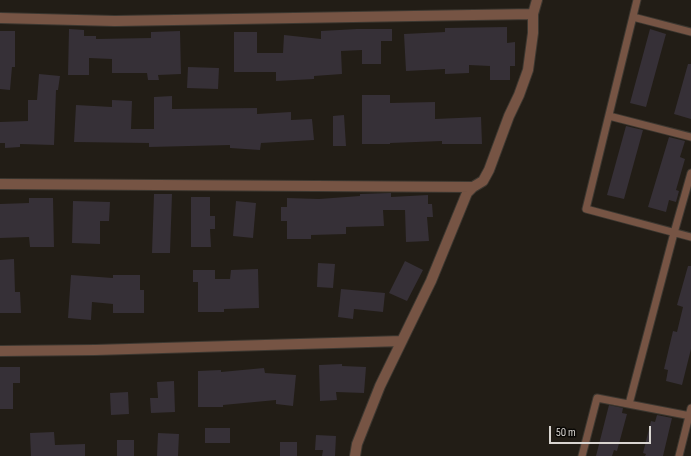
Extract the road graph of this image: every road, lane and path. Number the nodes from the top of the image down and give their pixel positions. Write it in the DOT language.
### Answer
graph roads {
  1 [pos="537,0"];
  2 [pos="637,0"];
  3 [pos="533,14"];
  4 [pos="0,18"];
  5 [pos="633,18"];
  6 [pos="691,32"];
  7 [pos="609,116"];
  8 [pos="691,137"];
  9 [pos="691,174"];
  10 [pos="0,184"];
  11 [pos="473,187"];
  12 [pos="674,233"];
  13 [pos="691,237"];
  14 [pos="402,341"];
  15 [pos="0,351"];
  16 [pos="629,404"];
  17 [pos="691,408"];
  18 [pos="690,416"];
  19 [pos="355,456"];
  20 [pos="582,456"];
  21 [pos="679,456"];
  1 -- 3 [label="street"];
  2 -- 5 [label="lane"];
  3 -- 4 [label="street"];
  3 -- 11 [label="street"];
  5 -- 6 [label="lane"];
  5 -- 7 [label="lane"];
  7 -- 8 [label="lane"];
  7 -- 12 [label="lane"];
  9 -- 12 [label="lane"];
  10 -- 11 [label="street"];
  11 -- 14 [label="street"];
  12 -- 13 [label="lane"];
  12 -- 16 [label="lane"];
  14 -- 15 [label="street"];
  14 -- 19 [label="street"];
  16 -- 18 [label="lane"];
  16 -- 20 [label="lane"];
  17 -- 18 [label="lane"];
  18 -- 21 [label="lane"];
}
